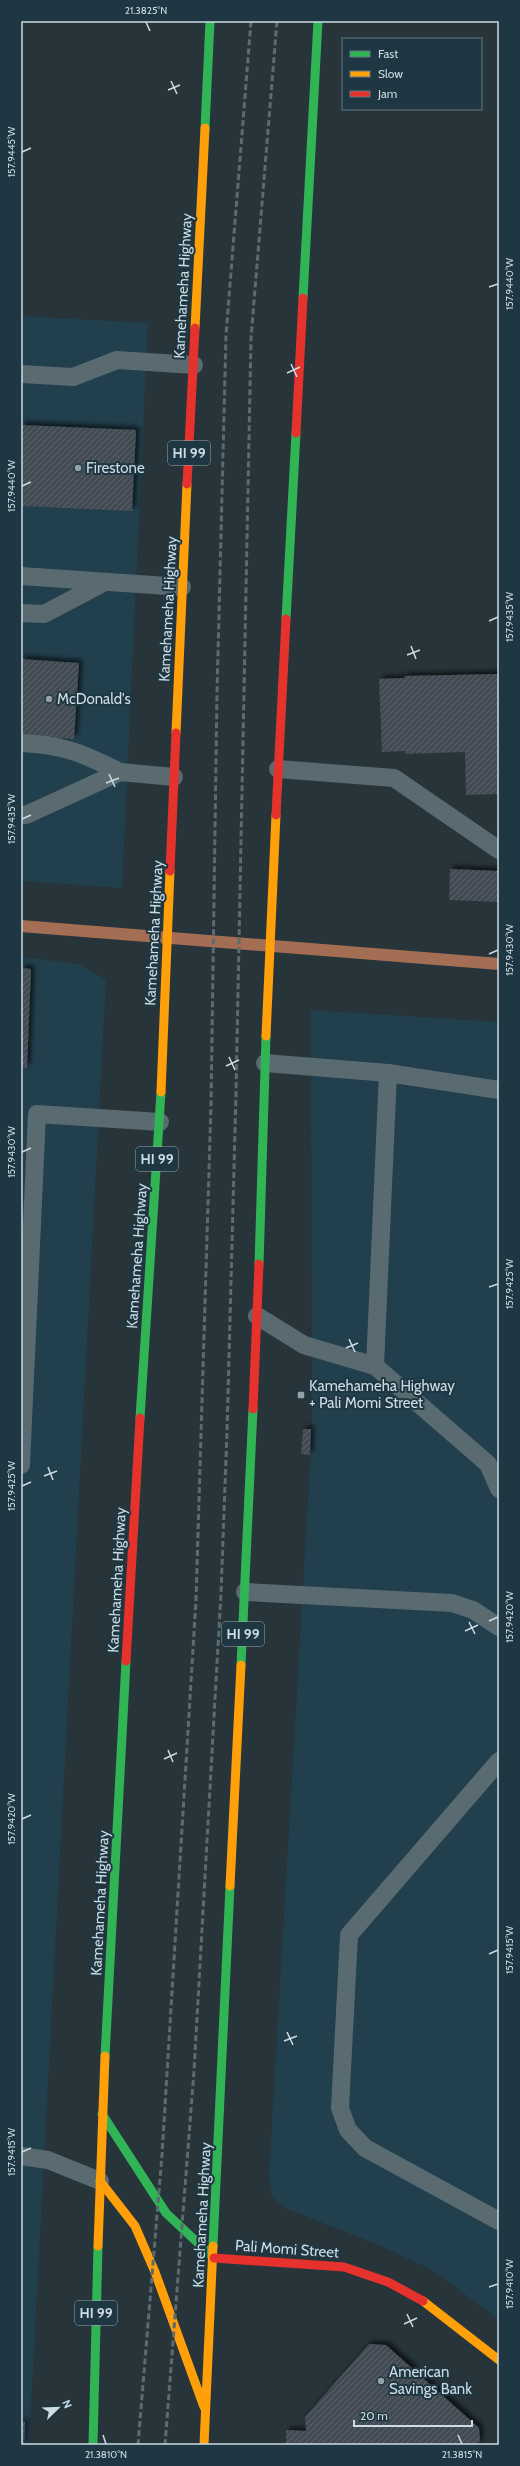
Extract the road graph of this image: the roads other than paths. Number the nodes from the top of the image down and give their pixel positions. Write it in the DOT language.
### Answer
graph roads {
  1 [pos="210,21"];
  2 [pos="318,21"];
  3 [pos="194,365"];
  4 [pos="21,374"];
  5 [pos="21,576"];
  6 [pos="103,583"];
  7 [pos="182,587"];
  8 [pos="21,613"];
  9 [pos="21,743"];
  10 [pos="278,769"];
  11 [pos="120,772"];
  12 [pos="174,777"];
  13 [pos="21,815"];
  14 [pos="499,850"];
  15 [pos="265,1063"];
  16 [pos="388,1074"];
  17 [pos="499,1090"];
  18 [pos="29,1114"];
  19 [pos="160,1122"];
  20 [pos="257,1316"];
  21 [pos="375,1366"];
  22 [pos="21,1465"];
  23 [pos="499,1489"];
  24 [pos="245,1592"];
  25 [pos="499,1627"];
  26 [pos="499,1761"];
  27 [pos="102,2114"];
  28 [pos="21,2156"];
  29 [pos="100,2180"];
  30 [pos="499,2221"];
  31 [pos="214,2258"];
  32 [pos="499,2360"];
  33 [pos="207,2416"];
  34 [pos="93,2445"];
  35 [pos="204,2445"];
  1 -- 3 [label="main road, Kamehameha Highway / HI 99"];
  2 -- 10 [label="main road, Kamehameha Highway / HI 99"];
  3 -- 4 [label="lane"];
  3 -- 7 [label="main road, Kamehameha Highway / HI 99"];
  5 -- 6 [label="lane"];
  6 -- 7 [label="lane"];
  6 -- 8 [label="lane"];
  7 -- 12 [label="main road, Kamehameha Highway / HI 99"];
  9 -- 11 [label="lane"];
  10 -- 14 [label="lane"];
  10 -- 15 [label="main road, Kamehameha Highway / HI 99"];
  11 -- 12 [label="lane"];
  11 -- 13 [label="lane"];
  12 -- 19 [label="main road, Kamehameha Highway / HI 99"];
  15 -- 16 [label="lane"];
  15 -- 20 [label="main road, Kamehameha Highway / HI 99"];
  16 -- 17 [label="lane"];
  16 -- 21 [label="lane"];
  18 -- 19 [label="lane"];
  18 -- 22 [label="lane"];
  19 -- 27 [label="main road, Kamehameha Highway / HI 99"];
  20 -- 21 [label="lane"];
  20 -- 24 [label="main road, Kamehameha Highway / HI 99"];
  21 -- 23 [label="lane"];
  24 -- 25 [label="lane"];
  24 -- 31 [label="main road, Kamehameha Highway / HI 99"];
  26 -- 30 [label="lane"];
  27 -- 29 [label="main road, Kamehameha Highway / HI 99"];
  27 -- 31 [label="main road"];
  28 -- 29 [label="lane"];
  29 -- 33 [label="main road"];
  29 -- 34 [label="main road, Kamehameha Highway / HI 99"];
  31 -- 32 [label="main road, Pali Momi Street"];
  31 -- 33 [label="main road, Kamehameha Highway / HI 99"];
  33 -- 35 [label="main road, Kamehameha Highway / HI 99"];
}
